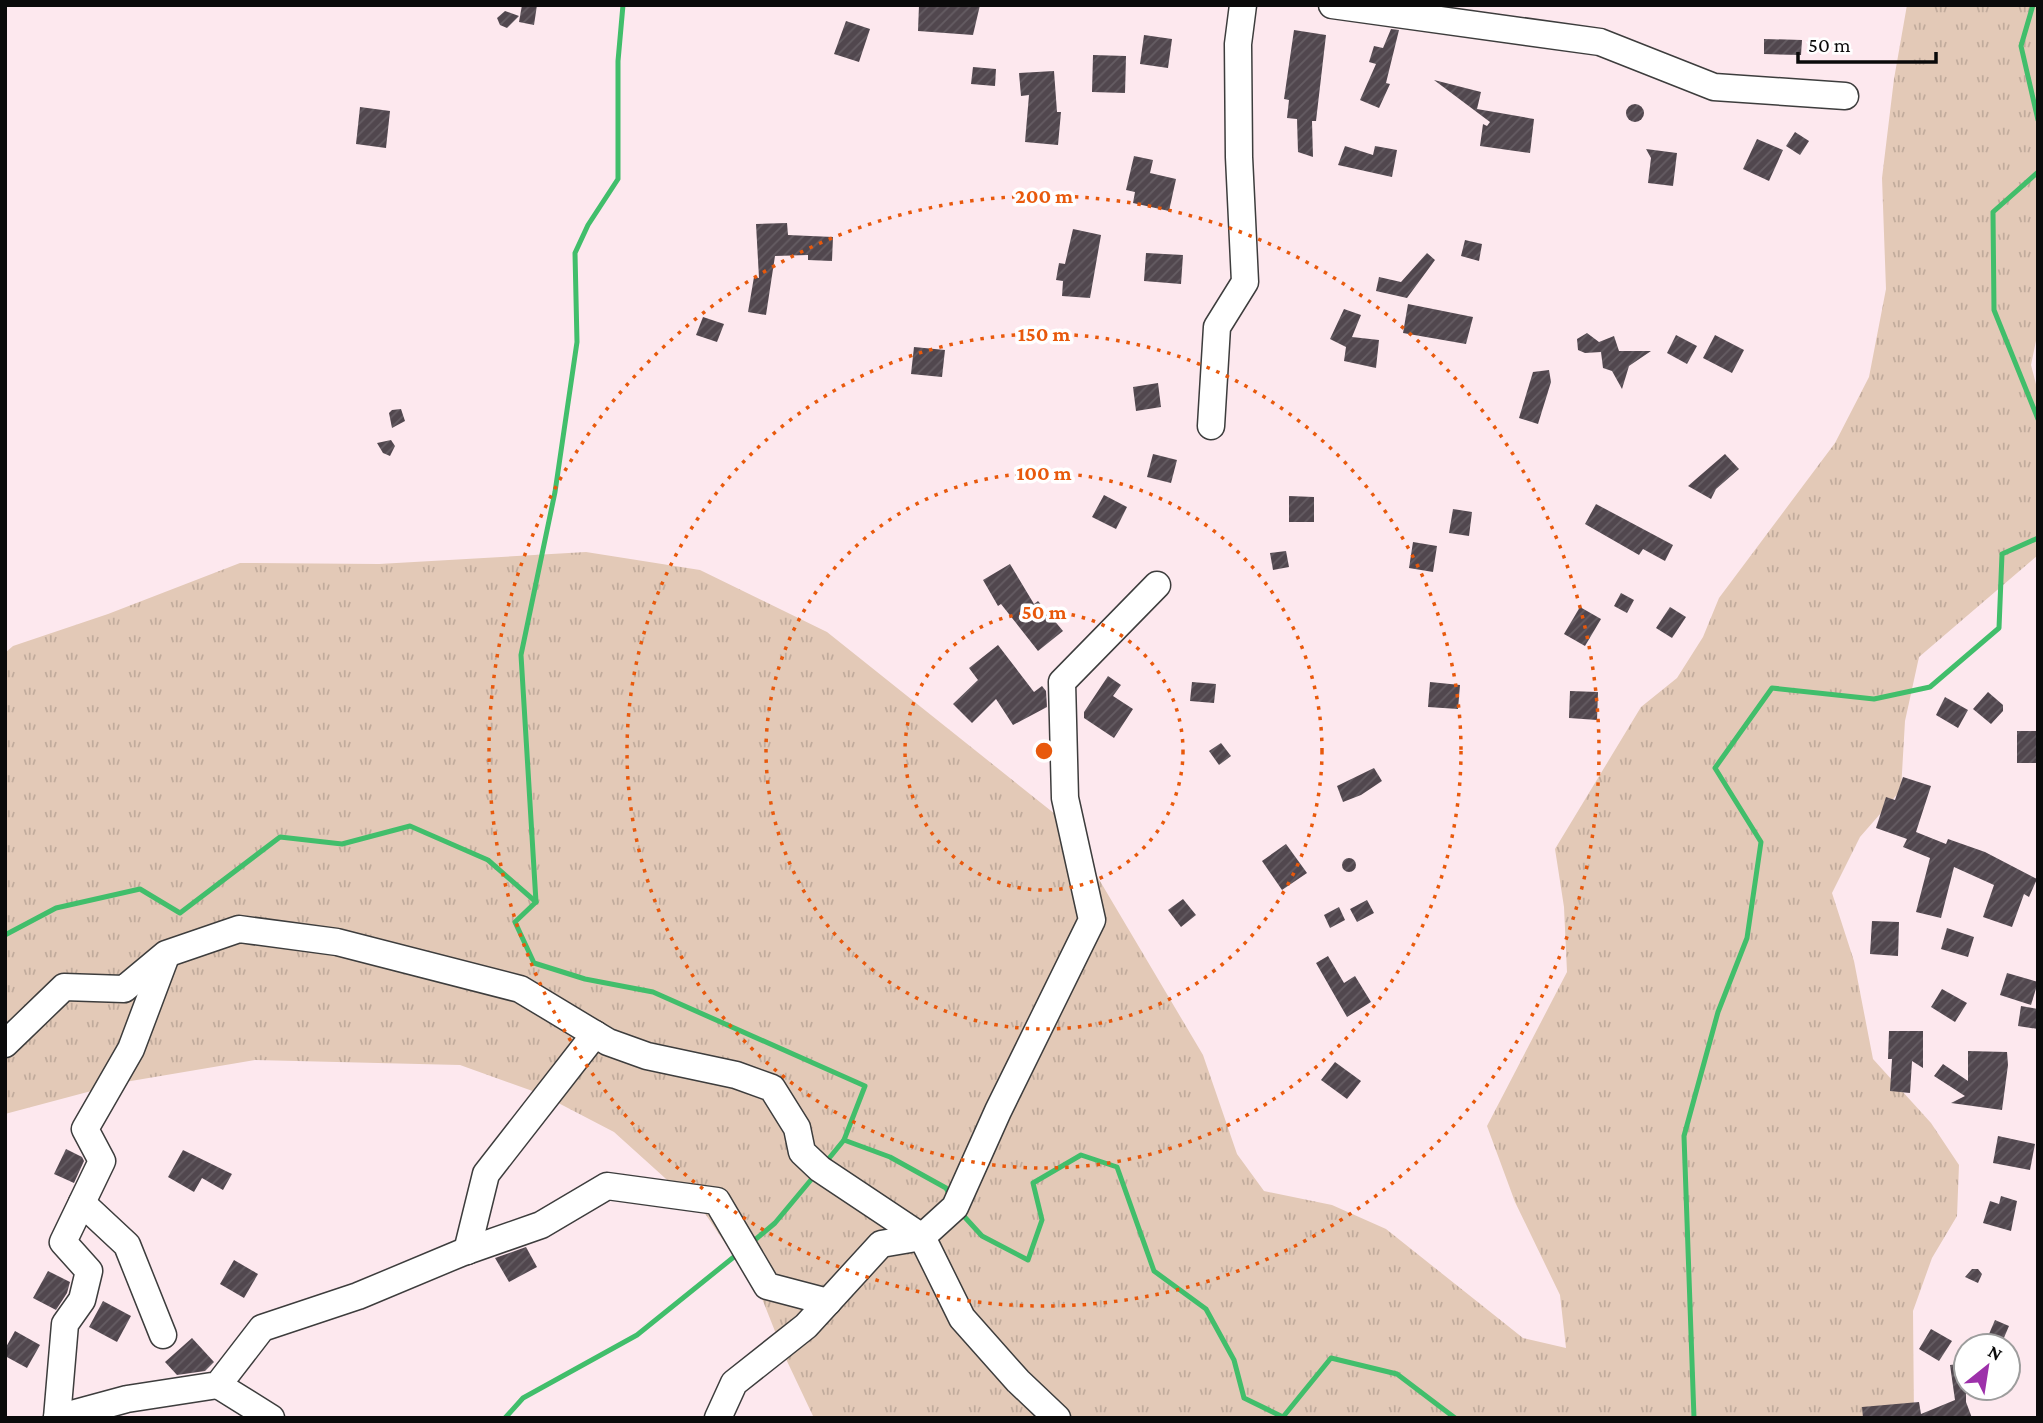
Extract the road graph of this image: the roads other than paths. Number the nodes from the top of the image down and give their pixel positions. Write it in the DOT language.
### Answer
graph roads {
  1 [pos="1243,5"];
  2 [pos="1332,5"];
  3 [pos="1845,96"];
  4 [pos="1210,426"];
  5 [pos="1157,585"];
  6 [pos="166,954"];
  7 [pos="595,1034"];
  8 [pos="5,1044"];
  9 [pos="82,1203"];
  10 [pos="922,1237"];
  11 [pos="467,1251"];
  12 [pos="828,1302"];
  13 [pos="163,1335"];
  14 [pos="218,1385"];
  15 [pos="57,1418"];
  16 [pos="271,1418"];
  17 [pos="718,1418"];
  18 [pos="1057,1418"];
  1 -- 4 [label="street"];
  2 -- 3 [label="street"];
  5 -- 10 [label="street"];
  6 -- 7 [label="street"];
  6 -- 8 [label="street"];
  6 -- 9 [label="street"];
  7 -- 10 [label="street"];
  7 -- 11 [label="street"];
  9 -- 13 [label="street"];
  9 -- 15 [label="street"];
  10 -- 12 [label="street"];
  10 -- 18 [label="street"];
  11 -- 12 [label="street"];
  11 -- 14 [label="street"];
  12 -- 17 [label="street"];
  14 -- 15 [label="street"];
  14 -- 16 [label="street"];
}
